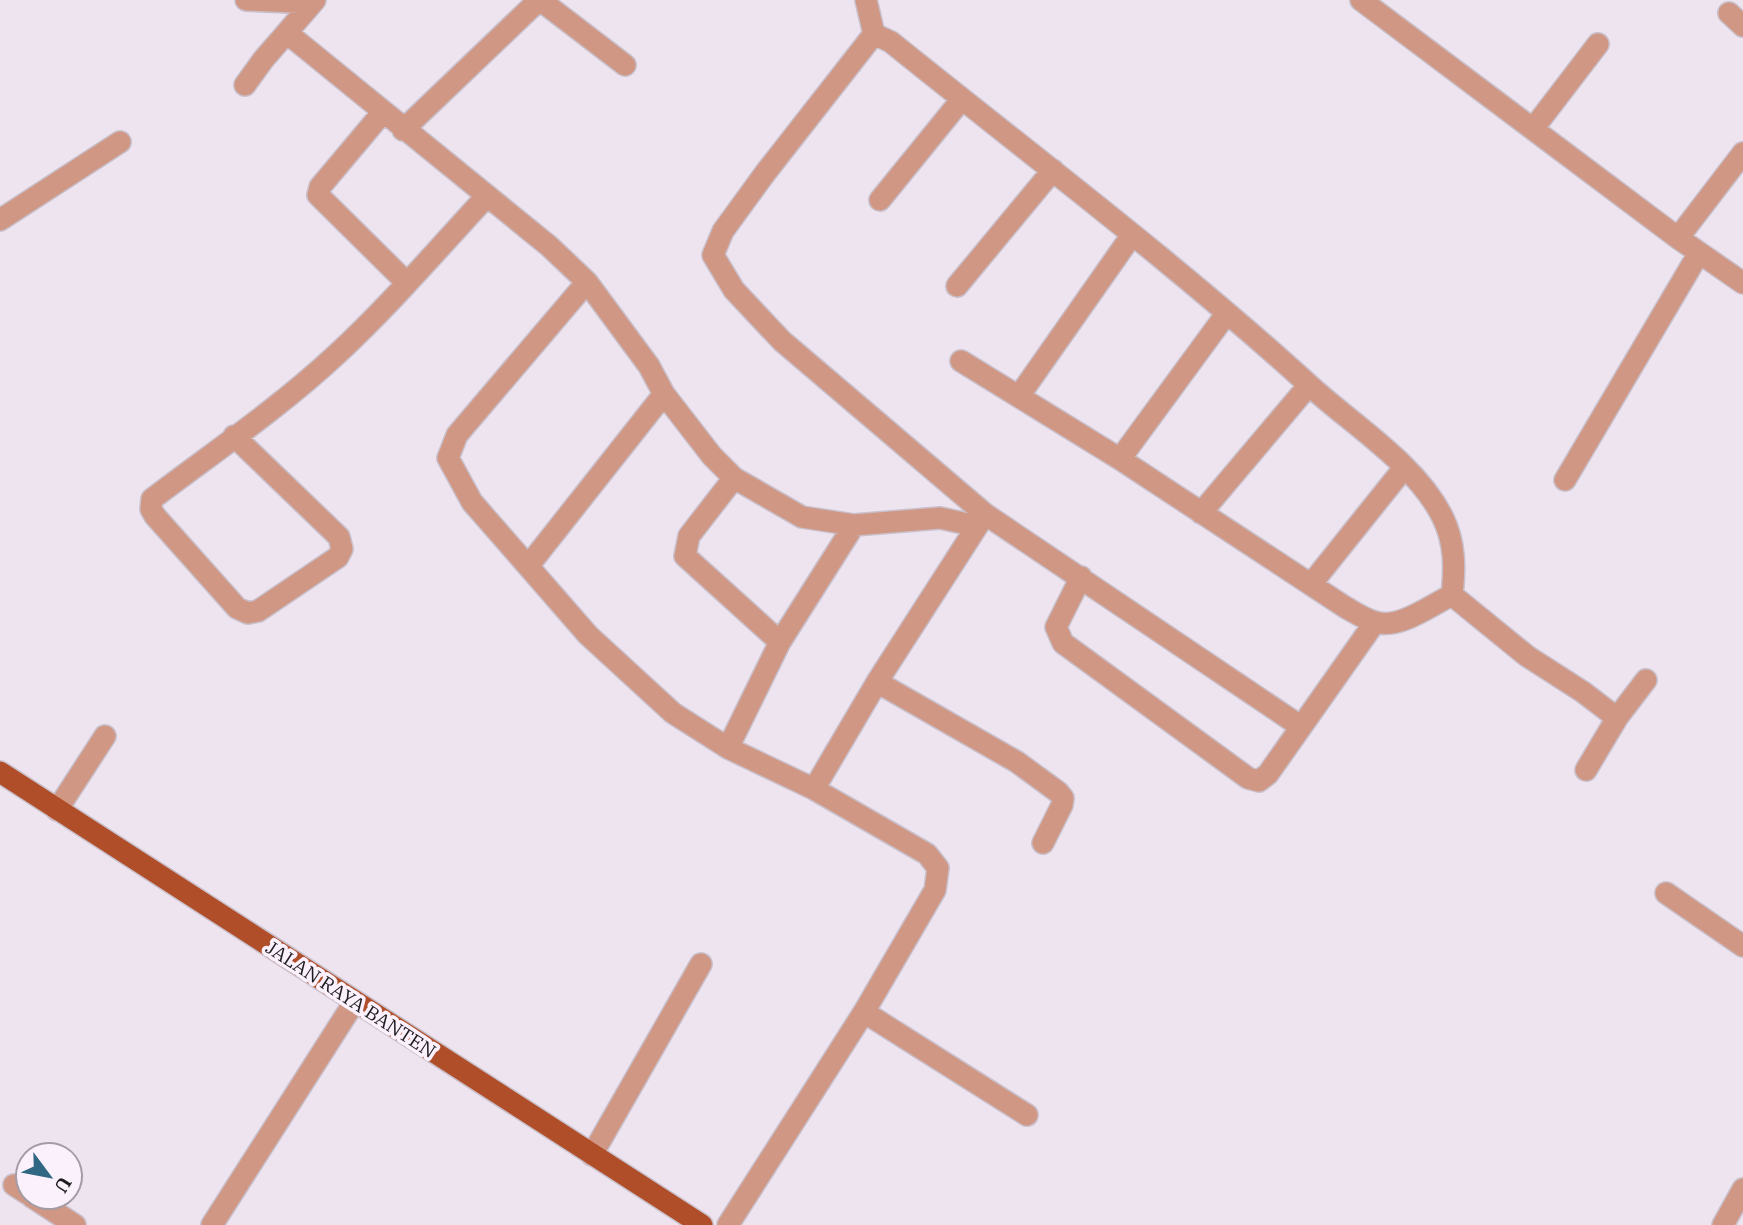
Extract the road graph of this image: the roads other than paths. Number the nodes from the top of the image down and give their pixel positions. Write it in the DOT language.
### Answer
graph roads {
  1 [pos="246,0"];
  2 [pos="539,0"];
  3 [pos="866,0"];
  4 [pos="1361,0"];
  5 [pos="313,1"];
  6 [pos="288,33"];
  7 [pos="874,34"];
  8 [pos="1598,44"];
  9 [pos="625,65"];
  10 [pos="245,85"];
  11 [pos="962,99"];
  12 [pos="383,112"];
  13 [pos="1533,129"];
  14 [pos="403,130"];
  15 [pos="120,142"];
  16 [pos="1743,153"];
  17 [pos="1053,170"];
  18 [pos="486,197"];
  19 [pos="880,200"];
  20 [pos="0,220"];
  21 [pos="1132,235"];
  22 [pos="1678,238"];
  23 [pos="1699,253"];
  24 [pos="406,282"];
  25 [pos="587,282"];
  26 [pos="1743,283"];
  27 [pos="957,286"];
  28 [pos="1227,313"];
  29 [pos="961,360"];
  30 [pos="1309,385"];
  31 [pos="664,394"];
  32 [pos="1019,397"];
  33 [pos="234,436"];
  34 [pos="1120,459"];
  35 [pos="1404,468"];
  36 [pos="734,478"];
  37 [pos="1565,481"];
  38 [pos="1201,513"];
  39 [pos="981,520"];
  40 [pos="854,526"];
  41 [pos="529,565"];
  42 [pos="1081,577"];
  43 [pos="1312,583"];
  44 [pos="1452,595"];
  45 [pos="1375,622"];
  46 [pos="780,642"];
  47 [pos="1646,680"];
  48 [pos="877,682"];
  49 [pos="1616,718"];
  50 [pos="1300,726"];
  51 [pos="105,736"];
  52 [pos="728,748"];
  53 [pos="1586,770"];
  54 [pos="0,772"];
  55 [pos="814,789"];
  56 [pos="57,810"];
  57 [pos="1043,843"];
  58 [pos="1666,893"];
  59 [pos="1743,946"];
  60 [pos="701,964"];
  61 [pos="354,1004"];
  62 [pos="864,1012"];
  63 [pos="1027,1115"];
  64 [pos="592,1155"];
  65 [pos="1743,1189"];
  66 [pos="54,1211"];
  67 [pos="75,1225"];
  68 [pos="212,1225"];
  69 [pos="702,1225"];
  70 [pos="728,1225"];
  71 [pos="1723,1225"];
  1 -- 5 [label="street"];
  2 -- 9 [label="street"];
  2 -- 14 [label="street"];
  3 -- 7 [label="street"];
  4 -- 13 [label="street"];
  5 -- 6 [label="street"];
  6 -- 10 [label="street"];
  6 -- 12 [label="street"];
  7 -- 11 [label="street"];
  7 -- 39 [label="street"];
  8 -- 13 [label="street"];
  11 -- 17 [label="street"];
  11 -- 19 [label="street"];
  12 -- 14 [label="street"];
  12 -- 24 [label="street"];
  13 -- 22 [label="street"];
  14 -- 18 [label="street"];
  15 -- 20 [label="street"];
  16 -- 22 [label="street"];
  17 -- 21 [label="street"];
  17 -- 27 [label="street"];
  18 -- 24 [label="street"];
  18 -- 25 [label="street"];
  21 -- 28 [label="street"];
  21 -- 32 [label="street"];
  22 -- 23 [label="street"];
  23 -- 26 [label="street"];
  23 -- 37 [label="street"];
  24 -- 33 [label="street"];
  25 -- 31 [label="street"];
  25 -- 41 [label="street"];
  28 -- 30 [label="street"];
  28 -- 34 [label="street"];
  29 -- 32 [label="street"];
  30 -- 35 [label="street"];
  30 -- 38 [label="street"];
  31 -- 36 [label="street"];
  31 -- 41 [label="street"];
  32 -- 34 [label="street"];
  33 -- 33 [label="street"];
  34 -- 38 [label="street"];
  35 -- 43 [label="street"];
  35 -- 44 [label="street"];
  36 -- 40 [label="street"];
  36 -- 46 [label="street"];
  38 -- 43 [label="street"];
  39 -- 40 [label="street"];
  39 -- 42 [label="street"];
  39 -- 48 [label="street"];
  40 -- 46 [label="street"];
  41 -- 52 [label="street"];
  42 -- 50 [label="street"];
  42 -- 50 [label="street"];
  43 -- 45 [label="street"];
  44 -- 45 [label="street"];
  44 -- 49 [label="street"];
  45 -- 50 [label="street"];
  46 -- 52 [label="street"];
  47 -- 49 [label="street"];
  48 -- 55 [label="street"];
  48 -- 57 [label="street"];
  49 -- 53 [label="street"];
  51 -- 56 [label="street"];
  52 -- 55 [label="street"];
  54 -- 56 [label="main road, JALAN RAYA BANTEN"];
  55 -- 62 [label="street"];
  56 -- 61 [label="main road, JALAN RAYA BANTEN"];
  58 -- 59 [label="street"];
  60 -- 64 [label="street"];
  61 -- 64 [label="main road, JALAN RAYA BANTEN"];
  61 -- 68 [label="street"];
  62 -- 63 [label="street"];
  62 -- 70 [label="street"];
  64 -- 69 [label="main road, JALAN RAYA BANTEN"];
  65 -- 71 [label="street"];
  66 -- 67 [label="street"];
}
